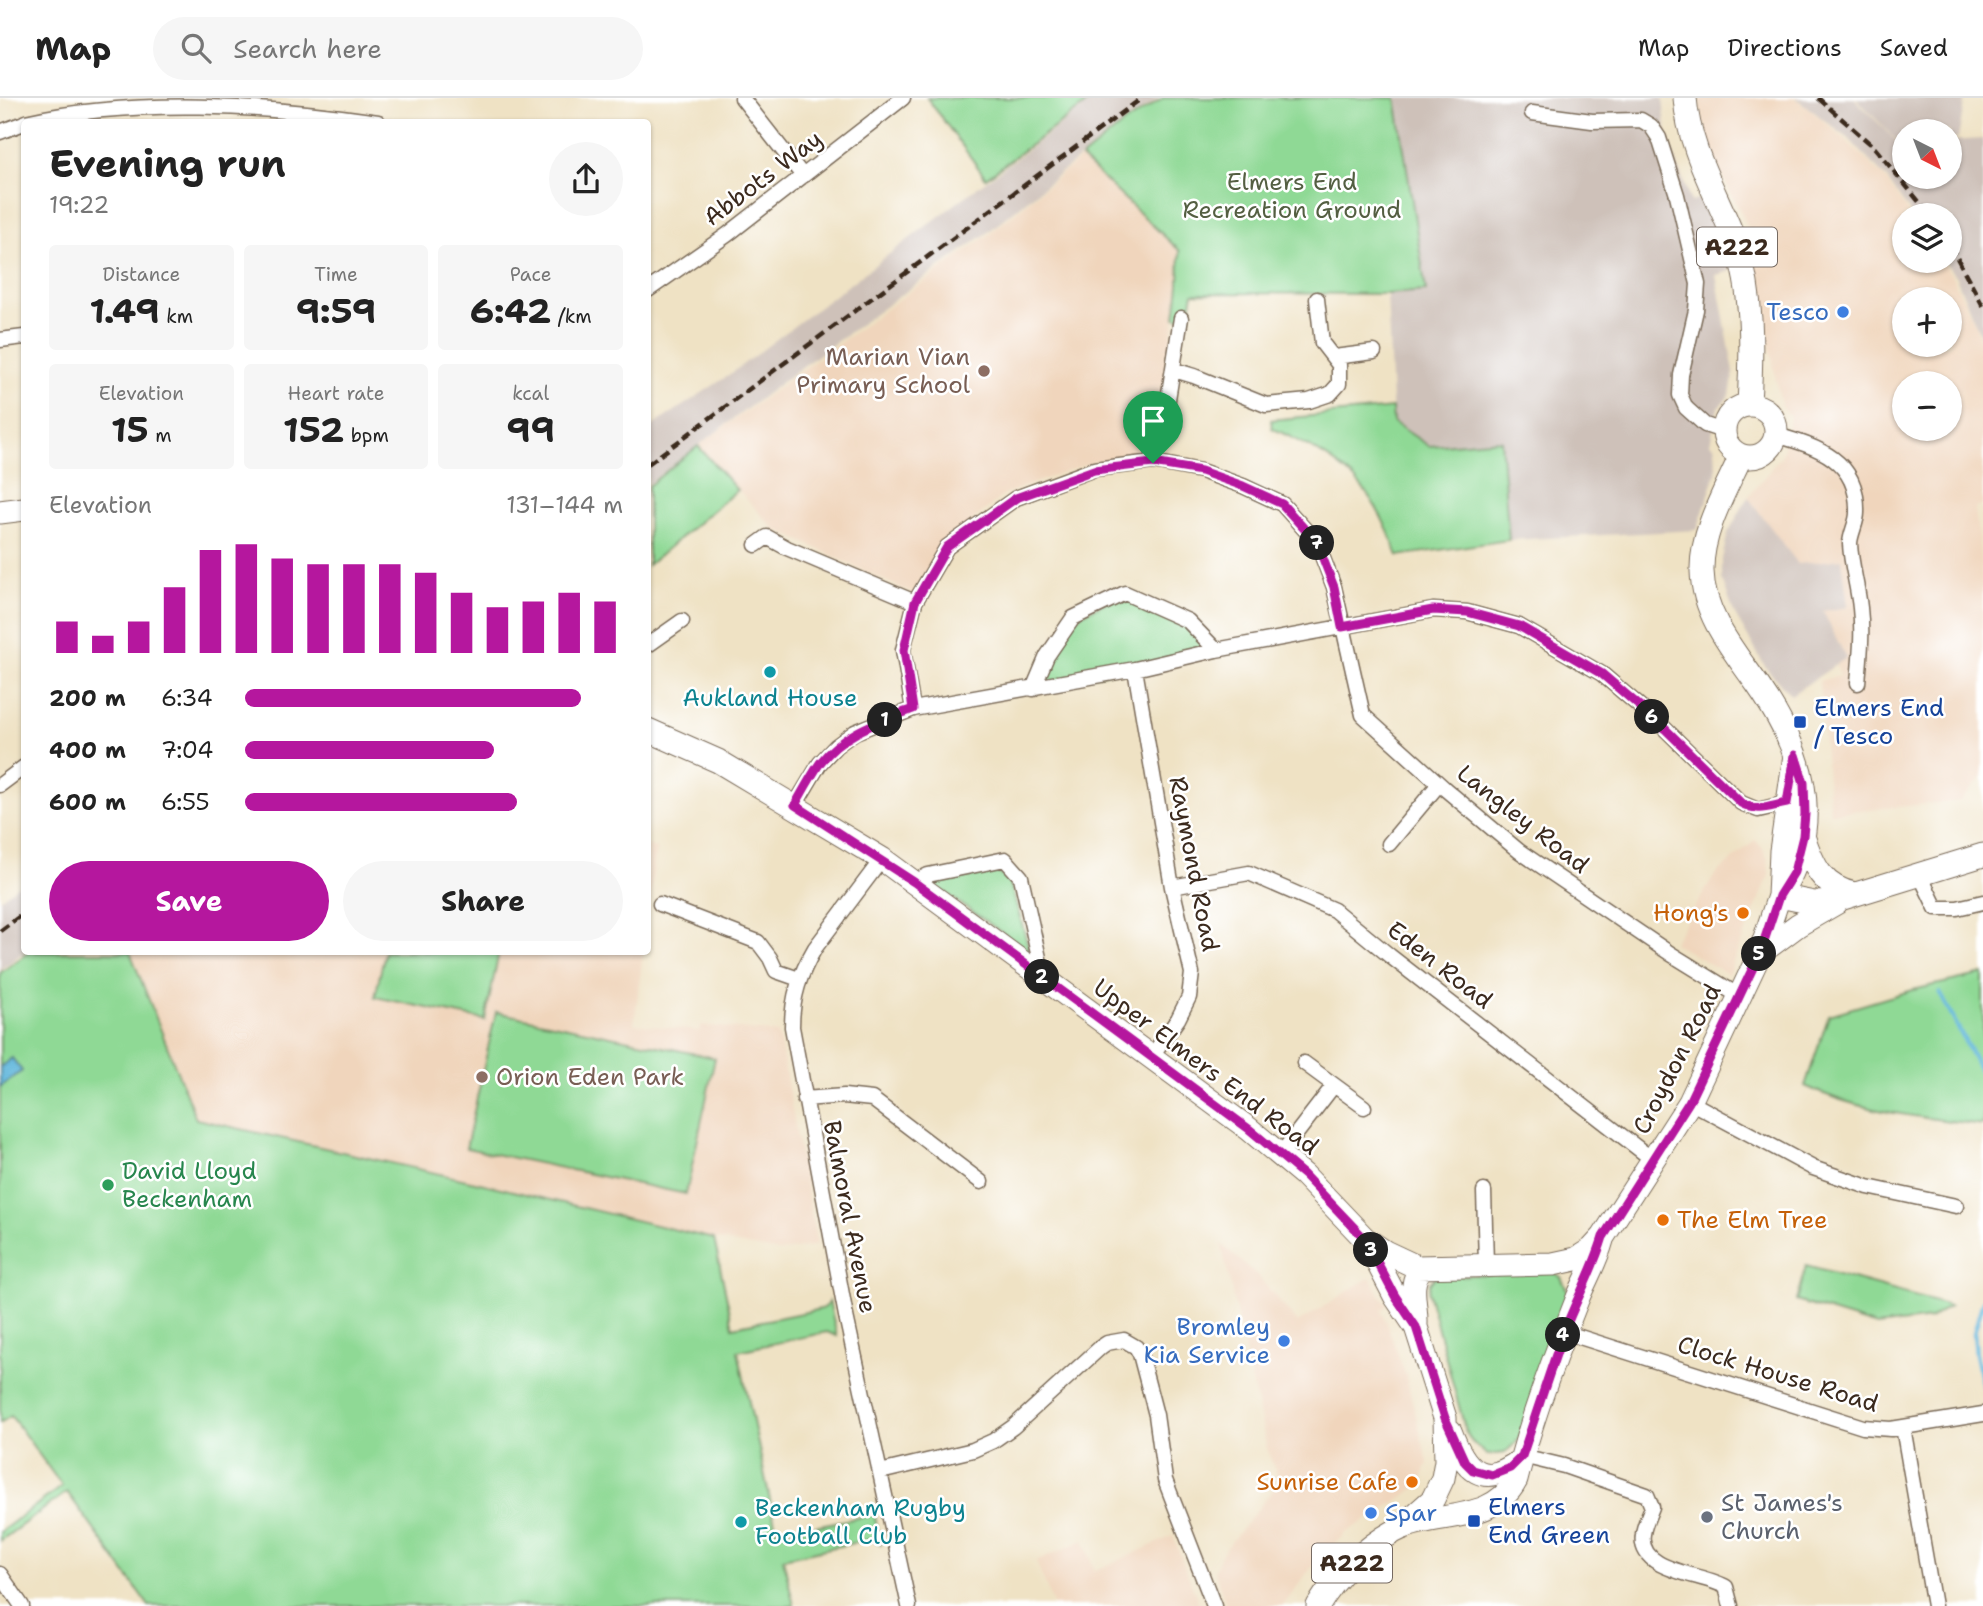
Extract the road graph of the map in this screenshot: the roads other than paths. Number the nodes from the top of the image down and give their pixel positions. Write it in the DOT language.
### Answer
graph roads {
  1 [pos="742,98"];
  2 [pos="903,98"];
  3 [pos="1685,98"];
  4 [pos="1532,113"];
  5 [pos="38,119"];
  6 [pos="356,119"];
  7 [pos="21,124"];
  8 [pos="0,132"];
  9 [pos="803,176"];
  10 [pos="651,288"];
  11 [pos="1317,299"];
  12 [pos="1181,318"];
  13 [pos="21,337"];
  14 [pos="0,340"];
  15 [pos="1374,352"];
  16 [pos="1334,357"];
  17 [pos="1174,370"];
  18 [pos="1749,404"];
  19 [pos="1723,431"];
  20 [pos="1776,435"];
  21 [pos="1741,456"];
  22 [pos="1153,463"];
  23 [pos="21,509"];
  24 [pos="0,512"];
  25 [pos="756,545"];
  26 [pos="915,602"];
  27 [pos="682,621"];
  28 [pos="1342,627"];
  29 [pos="651,643"];
  30 [pos="1216,650"];
  31 [pos="1135,669"];
  32 [pos="1858,684"];
  33 [pos="1033,688"];
  34 [pos="913,709"];
  35 [pos="651,731"];
  36 [pos="1795,755"];
  37 [pos="21,769"];
  38 [pos="1439,783"];
  39 [pos="0,785"];
  40 [pos="1787,803"];
  41 [pos="795,805"];
  42 [pos="1803,836"];
  43 [pos="1388,844"];
  44 [pos="1983,855"];
  45 [pos="882,859"];
  46 [pos="1920,875"];
  47 [pos="914,882"];
  48 [pos="1172,887"];
  49 [pos="1855,894"];
  50 [pos="1779,896"];
  51 [pos="1983,902"];
  52 [pos="660,904"];
  53 [pos="1760,953"];
  54 [pos="1038,974"];
  55 [pos="799,979"];
  56 [pos="1740,996"];
  57 [pos="1151,1057"];
  58 [pos="1304,1063"];
  59 [pos="1334,1085"];
  60 [pos="804,1099"];
  61 [pos="1689,1102"];
  62 [pos="1364,1107"];
  63 [pos="1280,1155"];
  64 [pos="1653,1160"];
  65 [pos="981,1182"];
  66 [pos="1484,1191"];
  67 [pos="1956,1206"];
  68 [pos="1603,1237"];
  69 [pos="1365,1239"];
  70 [pos="1486,1264"];
  71 [pos="1553,1264"];
  72 [pos="1422,1268"];
  73 [pos="1579,1294"];
  74 [pos="1404,1295"];
  75 [pos="1564,1332"];
  76 [pos="1983,1414"];
  77 [pos="1445,1418"];
  78 [pos="1903,1427"];
  79 [pos="1522,1458"];
  80 [pos="880,1472"];
  81 [pos="1396,1530"];
  82 [pos="0,1574"];
  83 [pos="22,1606"];
  84 [pos="909,1606"];
  85 [pos="1214,1606"];
  86 [pos="1318,1606"];
  87 [pos="1731,1606"];
  88 [pos="1934,1606"];
  1 -- 9 [label="street"];
  2 -- 9 [label="street, Abbots Way"];
  3 -- 18 [label="main road, A222"];
  4 -- 19 [label="street"];
  5 -- 6 [label="street"];
  7 -- 8 [label="street"];
  9 -- 10 [label="street, Abbots Way"];
  11 -- 16 [label="street"];
  12 -- 17 [label="street"];
  13 -- 14 [label="street"];
  15 -- 16 [label="street"];
  16 -- 17 [label="street"];
  17 -- 22 [label="street"];
  18 -- 19 [label="main road"];
  18 -- 20 [label="main road"];
  19 -- 21 [label="main road"];
  20 -- 21 [label="main road"];
  20 -- 32 [label="street"];
  21 -- 36 [label="main road, Croydon Road"];
  22 -- 26 [label="street, Langley Road"];
  22 -- 28 [label="street, Langley Road"];
  23 -- 24 [label="main road"];
  25 -- 26 [label="street"];
  26 -- 34 [label="street, Langley Road"];
  27 -- 29 [label="street"];
  28 -- 30 [label="street"];
  28 -- 38 [label="street, Langley Road"];
  28 -- 40 [label="street"];
  30 -- 31 [label="street"];
  30 -- 33 [label="street"];
  31 -- 33 [label="street"];
  31 -- 48 [label="street, Raymond Road"];
  33 -- 34 [label="street"];
  34 -- 41 [label="street"];
  35 -- 41 [label="main road, Upper Elmers End Road"];
  36 -- 40 [label="main road, Croydon Road"];
  36 -- 42 [label="main road, Croydon Road"];
  37 -- 39 [label="street"];
  38 -- 43 [label="street"];
  38 -- 56 [label="street, Langley Road"];
  40 -- 50 [label="main road, Croydon Road"];
  41 -- 45 [label="main road, Upper Elmers End Road"];
  42 -- 49 [label="main road"];
  42 -- 50 [label="main road, Croydon Road"];
  44 -- 46 [label="main road"];
  45 -- 47 [label="main road, Upper Elmers End Road"];
  45 -- 55 [label="street, Balmoral Avenue"];
  46 -- 49 [label="main road"];
  46 -- 51 [label="street"];
  47 -- 54 [label="main road, Upper Elmers End Road"];
  47 -- 54 [label="street"];
  48 -- 57 [label="street, Raymond Road"];
  48 -- 64 [label="street, Eden Road"];
  49 -- 50 [label="main road"];
  49 -- 53 [label="main road"];
  50 -- 53 [label="main road, Croydon Road"];
  52 -- 55 [label="street"];
  53 -- 56 [label="main road, Croydon Road"];
  54 -- 57 [label="main road, Upper Elmers End Road"];
  55 -- 60 [label="street, Balmoral Avenue"];
  56 -- 61 [label="main road, Croydon Road"];
  57 -- 63 [label="main road, Upper Elmers End Road"];
  58 -- 59 [label="street"];
  59 -- 62 [label="street"];
  59 -- 63 [label="street"];
  60 -- 65 [label="street"];
  60 -- 80 [label="street, Balmoral Avenue"];
  61 -- 64 [label="main road, Croydon Road"];
  61 -- 67 [label="street"];
  63 -- 69 [label="main road, Upper Elmers End Road"];
  64 -- 68 [label="main road, Croydon Road"];
  66 -- 70 [label="street"];
  68 -- 71 [label="main road, Croydon Road"];
  68 -- 73 [label="main road, Croydon Road"];
  69 -- 72 [label="main road"];
  69 -- 74 [label="main road"];
  70 -- 71 [label="main road, Croydon Road"];
  70 -- 72 [label="main road, Croydon Road"];
  71 -- 73 [label="main road"];
  72 -- 74 [label="main road"];
  73 -- 75 [label="main road, Croydon Road"];
  74 -- 77 [label="main road"];
  75 -- 78 [label="street, Clock House Road"];
  75 -- 79 [label="main road, Croydon Road"];
  76 -- 78 [label="street, Clock House Road"];
  77 -- 79 [label="main road"];
  77 -- 81 [label="main road"];
  78 -- 88 [label="street"];
  79 -- 81 [label="main road, Croydon Road"];
  79 -- 87 [label="street"];
  80 -- 84 [label="street, Balmoral Avenue"];
  80 -- 85 [label="street"];
  81 -- 86 [label="main road, Croydon Road / A222"];
  82 -- 83 [label="street"];
}
